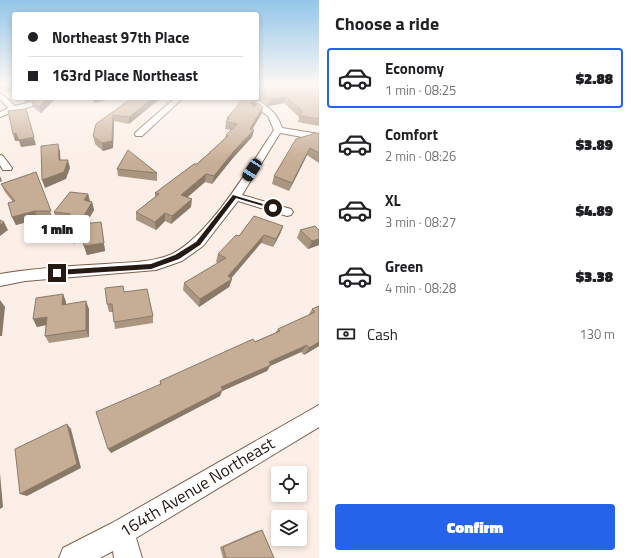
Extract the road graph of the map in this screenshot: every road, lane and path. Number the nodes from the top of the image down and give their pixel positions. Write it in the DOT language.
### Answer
graph roads {
  1 [pos="165,111"];
  2 [pos="268,111"];
  3 [pos="278,130"];
  4 [pos="139,134"];
  5 [pos="319,137"];
  6 [pos="0,158"];
  7 [pos="7,168"];
  8 [pos="235,196"];
  9 [pos="287,212"];
  10 [pos="0,280"];
  11 [pos="319,415"];
  12 [pos="121,532"];
  13 [pos="73,558"];
  14 [pos="128,558"];
  1 -- 4 [label="street"];
  2 -- 3 [label="street"];
  3 -- 5 [label="street"];
  3 -- 8 [label="street"];
  6 -- 7 [label="street"];
  8 -- 9 [label="street"];
  8 -- 10 [label="street"];
  11 -- 12 [label="street, 164th Avenue Northeast"];
  12 -- 13 [label="street, 164th Avenue Northeast"];
  12 -- 14 [label="street"];
}
